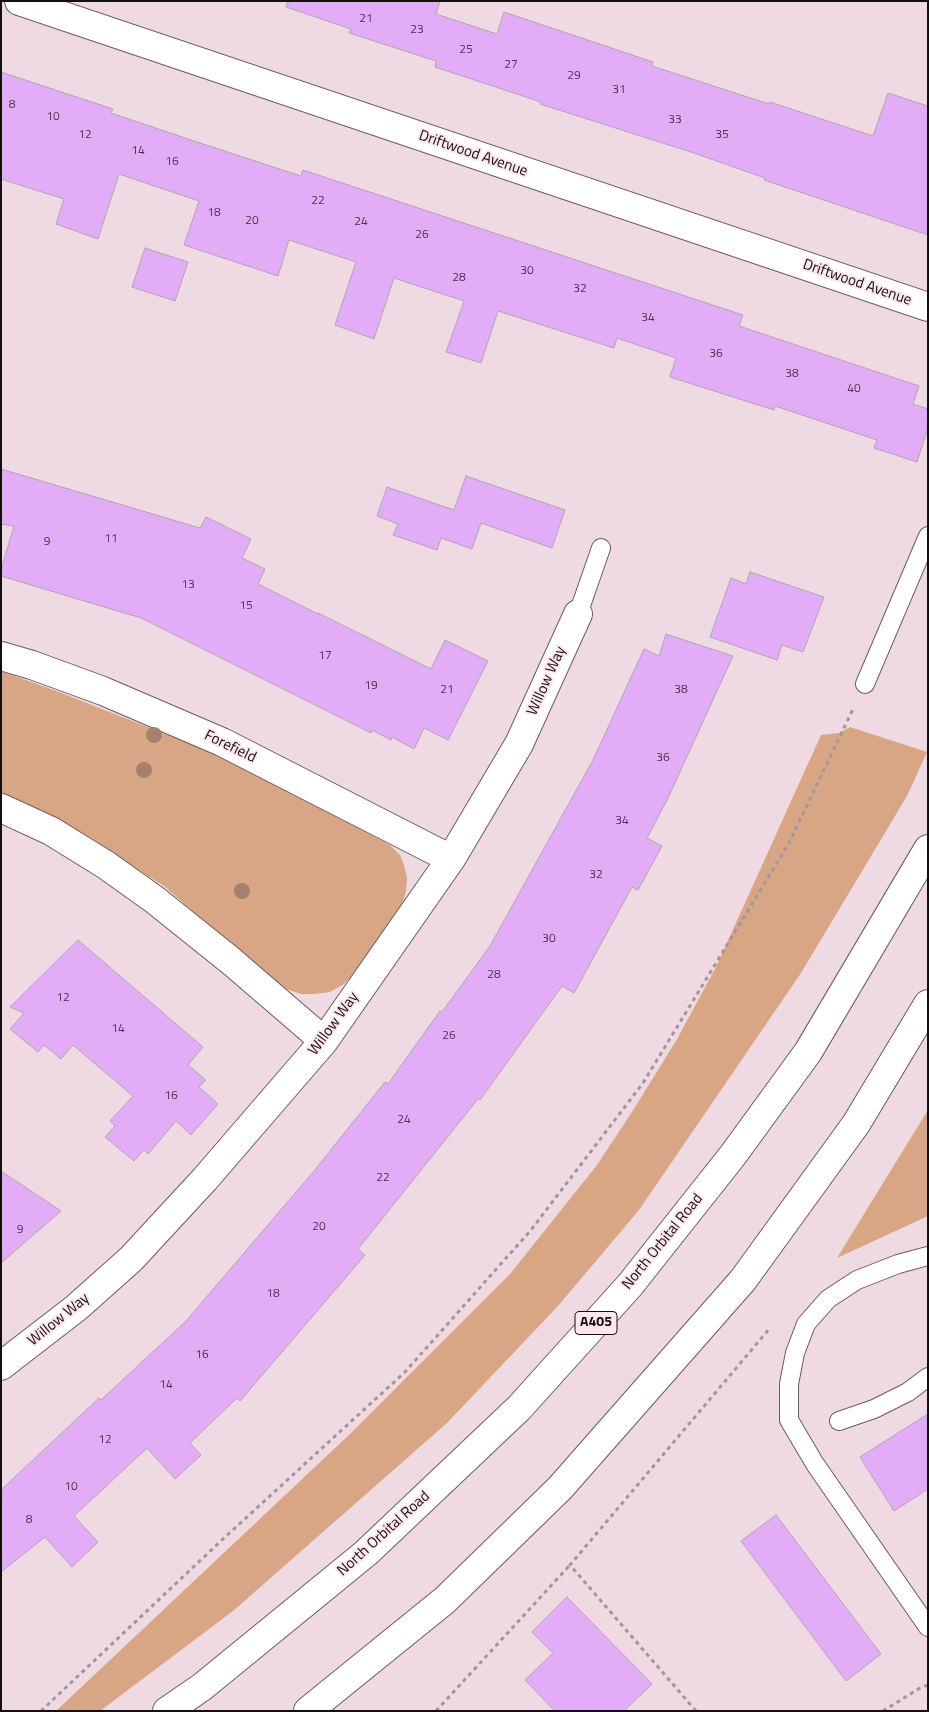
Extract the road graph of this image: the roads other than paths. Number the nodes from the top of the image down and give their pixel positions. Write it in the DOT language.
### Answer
graph roads {
  1 [pos="19,1"];
  2 [pos="928,307"];
  3 [pos="928,536"];
  4 [pos="601,548"];
  5 [pos="578,614"];
  6 [pos="1,656"];
  7 [pos="865,684"];
  8 [pos="1,808"];
  9 [pos="928,849"];
  10 [pos="451,859"];
  11 [pos="928,1004"];
  12 [pos="324,1042"];
  13 [pos="928,1256"];
  14 [pos="1,1366"];
  15 [pos="928,1376"];
  16 [pos="839,1421"];
  17 [pos="928,1627"];
  18 [pos="167,1711"];
  19 [pos="308,1711"];
  1 -- 2 [label="main road, Driftwood Avenue"];
  3 -- 7 [label="lane"];
  4 -- 5 [label="lane"];
  5 -- 10 [label="main road, Willow Way"];
  6 -- 10 [label="main road, Forefield"];
  8 -- 12 [label="main road"];
  9 -- 18 [label="main road, North Orbital Road / A405"];
  10 -- 12 [label="main road, Willow Way"];
  11 -- 19 [label="main road"];
  12 -- 14 [label="main road, Willow Way"];
  13 -- 17 [label="lane"];
  15 -- 16 [label="lane"];
}
